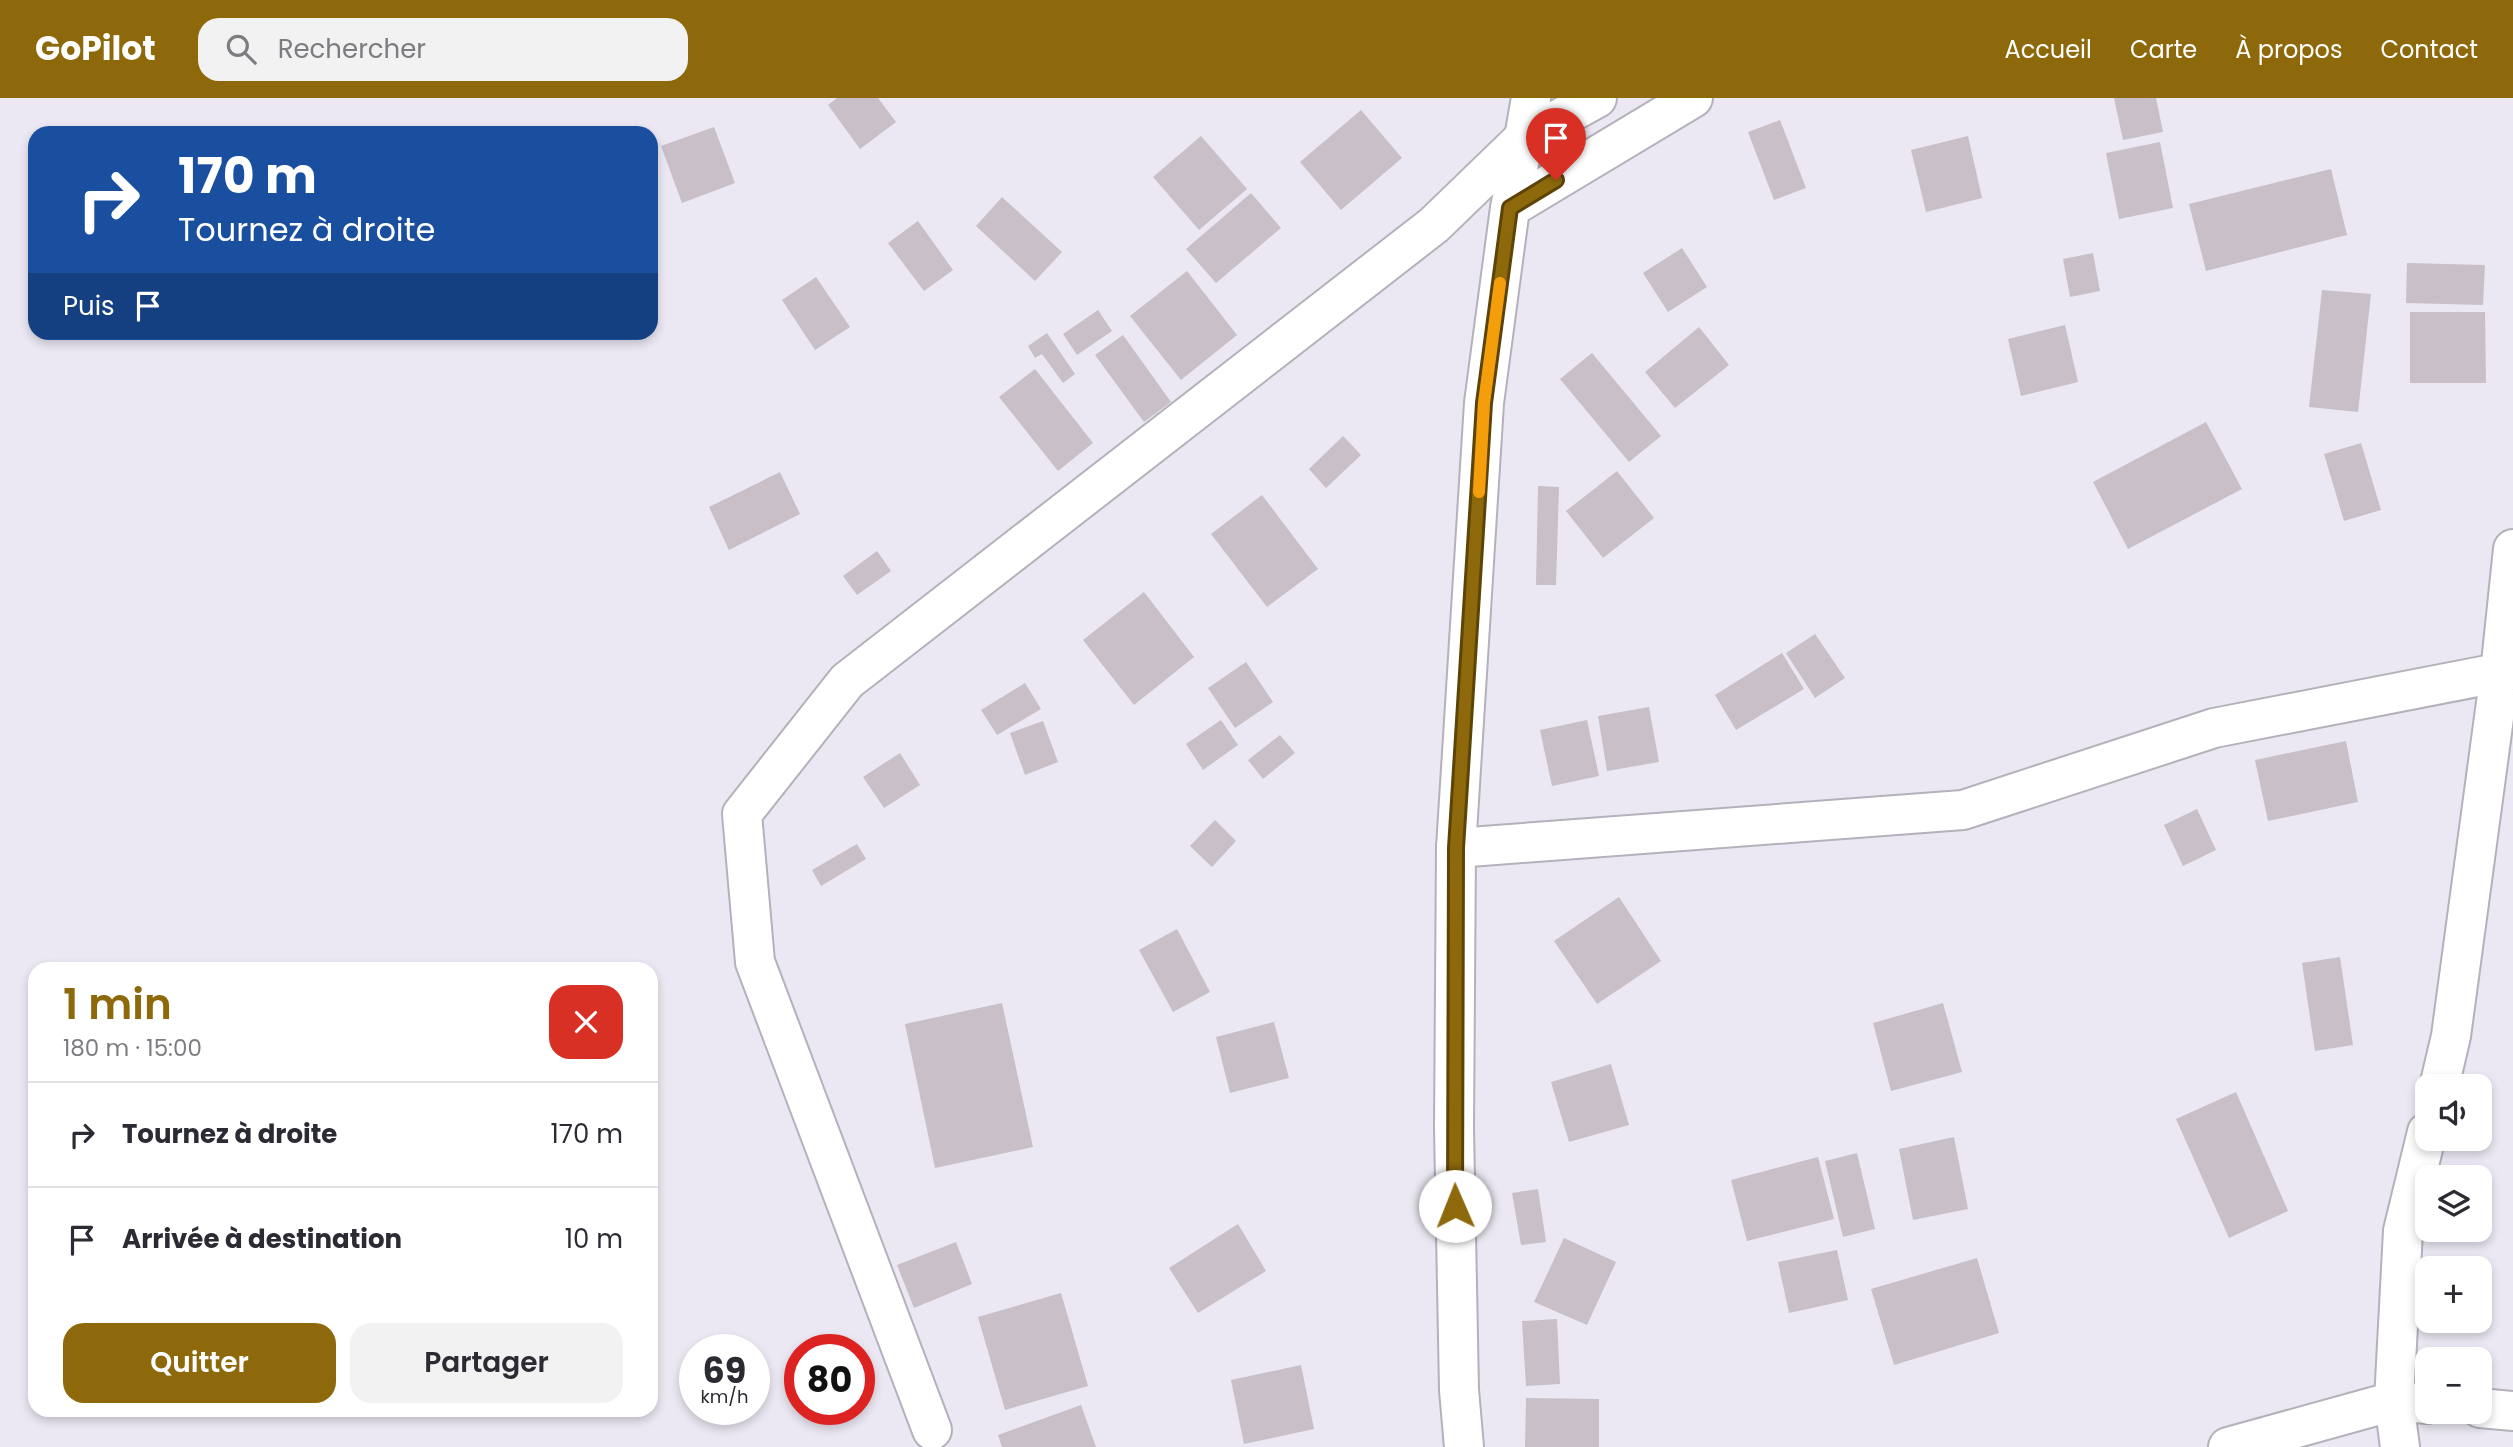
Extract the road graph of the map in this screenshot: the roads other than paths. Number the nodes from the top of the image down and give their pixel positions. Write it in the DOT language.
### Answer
graph roads {
  1 [pos="1531,98"];
  2 [pos="1597,98"];
  3 [pos="1693,98"];
  4 [pos="1524,138"];
  5 [pos="1510,208"];
  6 [pos="1434,225"];
  7 [pos="2513,549"];
  8 [pos="2507,672"];
  9 [pos="1456,848"];
  10 [pos="2442,1074"];
  11 [pos="2422,1151"];
  12 [pos="2410,1402"];
  13 [pos="2492,1409"];
  14 [pos="2513,1411"];
  15 [pos="932,1430"];
  16 [pos="1464,1447"];
  17 [pos="2228,1447"];
  18 [pos="2400,1447"];
  1 -- 4 [label="main road"];
  2 -- 4 [label="main road"];
  3 -- 5 [label="main road"];
  4 -- 5 [label="main road"];
  4 -- 6 [label="main road"];
  5 -- 6 [label="main road"];
  5 -- 9 [label="main road"];
  6 -- 15 [label="main road"];
  7 -- 8 [label="main road"];
  8 -- 9 [label="main road"];
  8 -- 10 [label="main road"];
  9 -- 16 [label="main road"];
  11 -- 12 [label="main road"];
  12 -- 17 [label="main road"];
  12 -- 18 [label="main road"];
  13 -- 14 [label="main road"];
}
